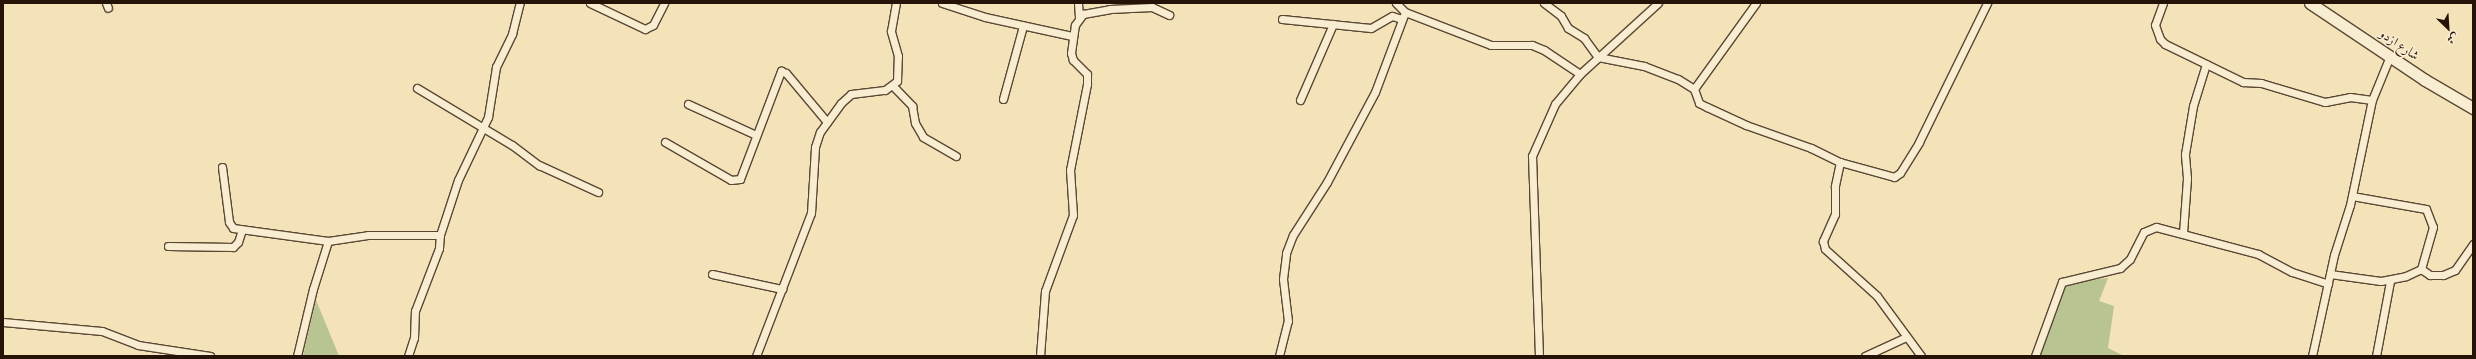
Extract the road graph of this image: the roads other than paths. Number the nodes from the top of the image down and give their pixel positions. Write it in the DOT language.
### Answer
graph roads {
  1 [pos="520,3"];
  2 [pos="590,3"];
  3 [pos="664,3"];
  4 [pos="896,3"];
  5 [pos="942,3"];
  6 [pos="1078,3"];
  7 [pos="1396,3"];
  8 [pos="1544,3"];
  9 [pos="1658,3"];
  10 [pos="1756,3"];
  11 [pos="1987,3"];
  12 [pos="2162,3"];
  13 [pos="2317,5"];
  14 [pos="1168,14"];
  15 [pos="1404,15"];
  16 [pos="1079,17"];
  17 [pos="1282,19"];
  18 [pos="1333,24"];
  19 [pos="1023,26"];
  20 [pos="1072,36"];
  21 [pos="2390,56"];
  22 [pos="1598,57"];
  23 [pos="2206,64"];
  24 [pos="1580,74"];
  25 [pos="893,86"];
  26 [pos="418,88"];
  27 [pos="1694,90"];
  28 [pos="1003,99"];
  29 [pos="1300,100"];
  30 [pos="2372,100"];
  31 [pos="688,104"];
  32 [pos="2473,108"];
  33 [pos="827,122"];
  34 [pos="484,129"];
  35 [pos="756,134"];
  36 [pos="665,142"];
  37 [pos="956,156"];
  38 [pos="1840,162"];
  39 [pos="222,167"];
  40 [pos="598,192"];
  41 [pos="2352,196"];
  42 [pos="242,230"];
  43 [pos="2183,234"];
  44 [pos="440,235"];
  45 [pos="328,241"];
  46 [pos="2473,244"];
  47 [pos="168,246"];
  48 [pos="2421,269"];
  49 [pos="712,274"];
  50 [pos="2330,274"];
  51 [pos="2390,281"];
  52 [pos="2328,284"];
  53 [pos="782,289"];
  54 [pos="3,322"];
  55 [pos="1906,336"];
  56 [pos="210,356"];
  57 [pos="297,356"];
  58 [pos="408,356"];
  59 [pos="756,356"];
  60 [pos="1040,356"];
  61 [pos="1279,356"];
  62 [pos="1539,356"];
  63 [pos="1865,356"];
  64 [pos="1920,356"];
  65 [pos="2035,356"];
  66 [pos="2312,356"];
  67 [pos="2376,356"];
  1 -- 34 [label="street"];
  2 -- 3 [label="street"];
  4 -- 25 [label="street"];
  5 -- 19 [label="street"];
  6 -- 16 [label="street"];
  7 -- 15 [label="street"];
  8 -- 22 [label="street"];
  9 -- 22 [label="street"];
  10 -- 27 [label="street"];
  11 -- 38 [label="street"];
  12 -- 23 [label="street"];
  13 -- 21 [label="street, شارع ازدو"];
  14 -- 16 [label="street"];
  15 -- 18 [label="street"];
  15 -- 24 [label="street"];
  15 -- 61 [label="street"];
  16 -- 20 [label="street"];
  17 -- 18 [label="street"];
  18 -- 29 [label="street"];
  19 -- 20 [label="street"];
  19 -- 28 [label="street"];
  20 -- 60 [label="street"];
  21 -- 30 [label="street"];
  21 -- 32 [label="street, شارع ازدو"];
  22 -- 24 [label="street"];
  22 -- 27 [label="street"];
  23 -- 30 [label="street"];
  23 -- 43 [label="street"];
  24 -- 62 [label="street"];
  25 -- 33 [label="street"];
  25 -- 37 [label="street"];
  26 -- 34 [label="street"];
  27 -- 38 [label="street"];
  30 -- 41 [label="street"];
  31 -- 35 [label="street"];
  33 -- 35 [label="street"];
  33 -- 53 [label="street"];
  34 -- 40 [label="street"];
  34 -- 44 [label="street"];
  35 -- 36 [label="street"];
  38 -- 55 [label="street"];
  39 -- 42 [label="street"];
  41 -- 48 [label="street"];
  41 -- 50 [label="street"];
  42 -- 45 [label="street"];
  42 -- 47 [label="street"];
  43 -- 52 [label="street"];
  43 -- 65 [label="street"];
  44 -- 45 [label="street"];
  44 -- 58 [label="street"];
  45 -- 57 [label="street"];
  46 -- 48 [label="street"];
  48 -- 51 [label="street"];
  49 -- 53 [label="street"];
  50 -- 51 [label="street"];
  50 -- 52 [label="street"];
  51 -- 67 [label="street"];
  52 -- 66 [label="street"];
  53 -- 59 [label="street"];
  54 -- 56 [label="street"];
  55 -- 63 [label="street"];
  55 -- 64 [label="street"];
}
